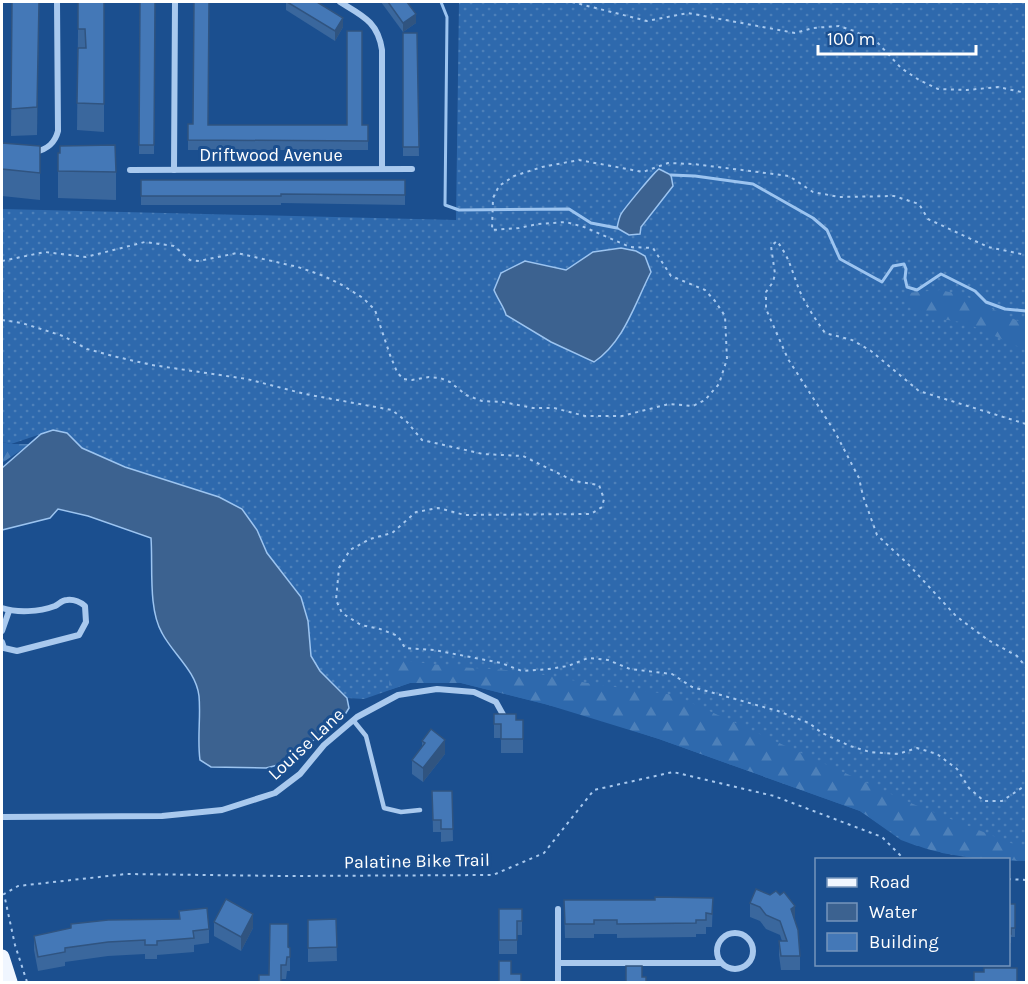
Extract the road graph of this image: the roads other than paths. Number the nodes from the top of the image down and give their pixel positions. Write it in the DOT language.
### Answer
graph roads {
  1 [pos="57,2"];
  2 [pos="175,2"];
  3 [pos="340,2"];
  4 [pos="25,151"];
  5 [pos="412,169"];
  6 [pos="130,170"];
  7 [pos="174,170"];
  8 [pos="382,170"];
  9 [pos="2,608"];
  10 [pos="9,611"];
  11 [pos="2,631"];
  12 [pos="2,642"];
  13 [pos="353,720"];
  14 [pos="506,720"];
  15 [pos="420,810"];
  16 [pos="2,817"];
  17 [pos="558,909"];
  18 [pos="2,957"];
  19 [pos="558,963"];
  20 [pos="721,963"];
  21 [pos="10,982"];
  22 [pos="558,982"];
  1 -- 4 [label="street"];
  2 -- 7 [label="street"];
  3 -- 8 [label="street"];
  5 -- 8 [label="street, Driftwood Avenue"];
  6 -- 7 [label="street, Driftwood Avenue"];
  7 -- 8 [label="street, Driftwood Avenue"];
  9 -- 10 [label="street"];
  10 -- 11 [label="street"];
  10 -- 12 [label="street"];
  13 -- 14 [label="street, Louise Lane"];
  13 -- 15 [label="lane"];
  13 -- 16 [label="street, Louise Lane"];
  17 -- 19 [label="street"];
  18 -- 21 [label="main road"];
  19 -- 20 [label="street"];
  19 -- 22 [label="street"];
  20 -- 20 [label="street"];
}
